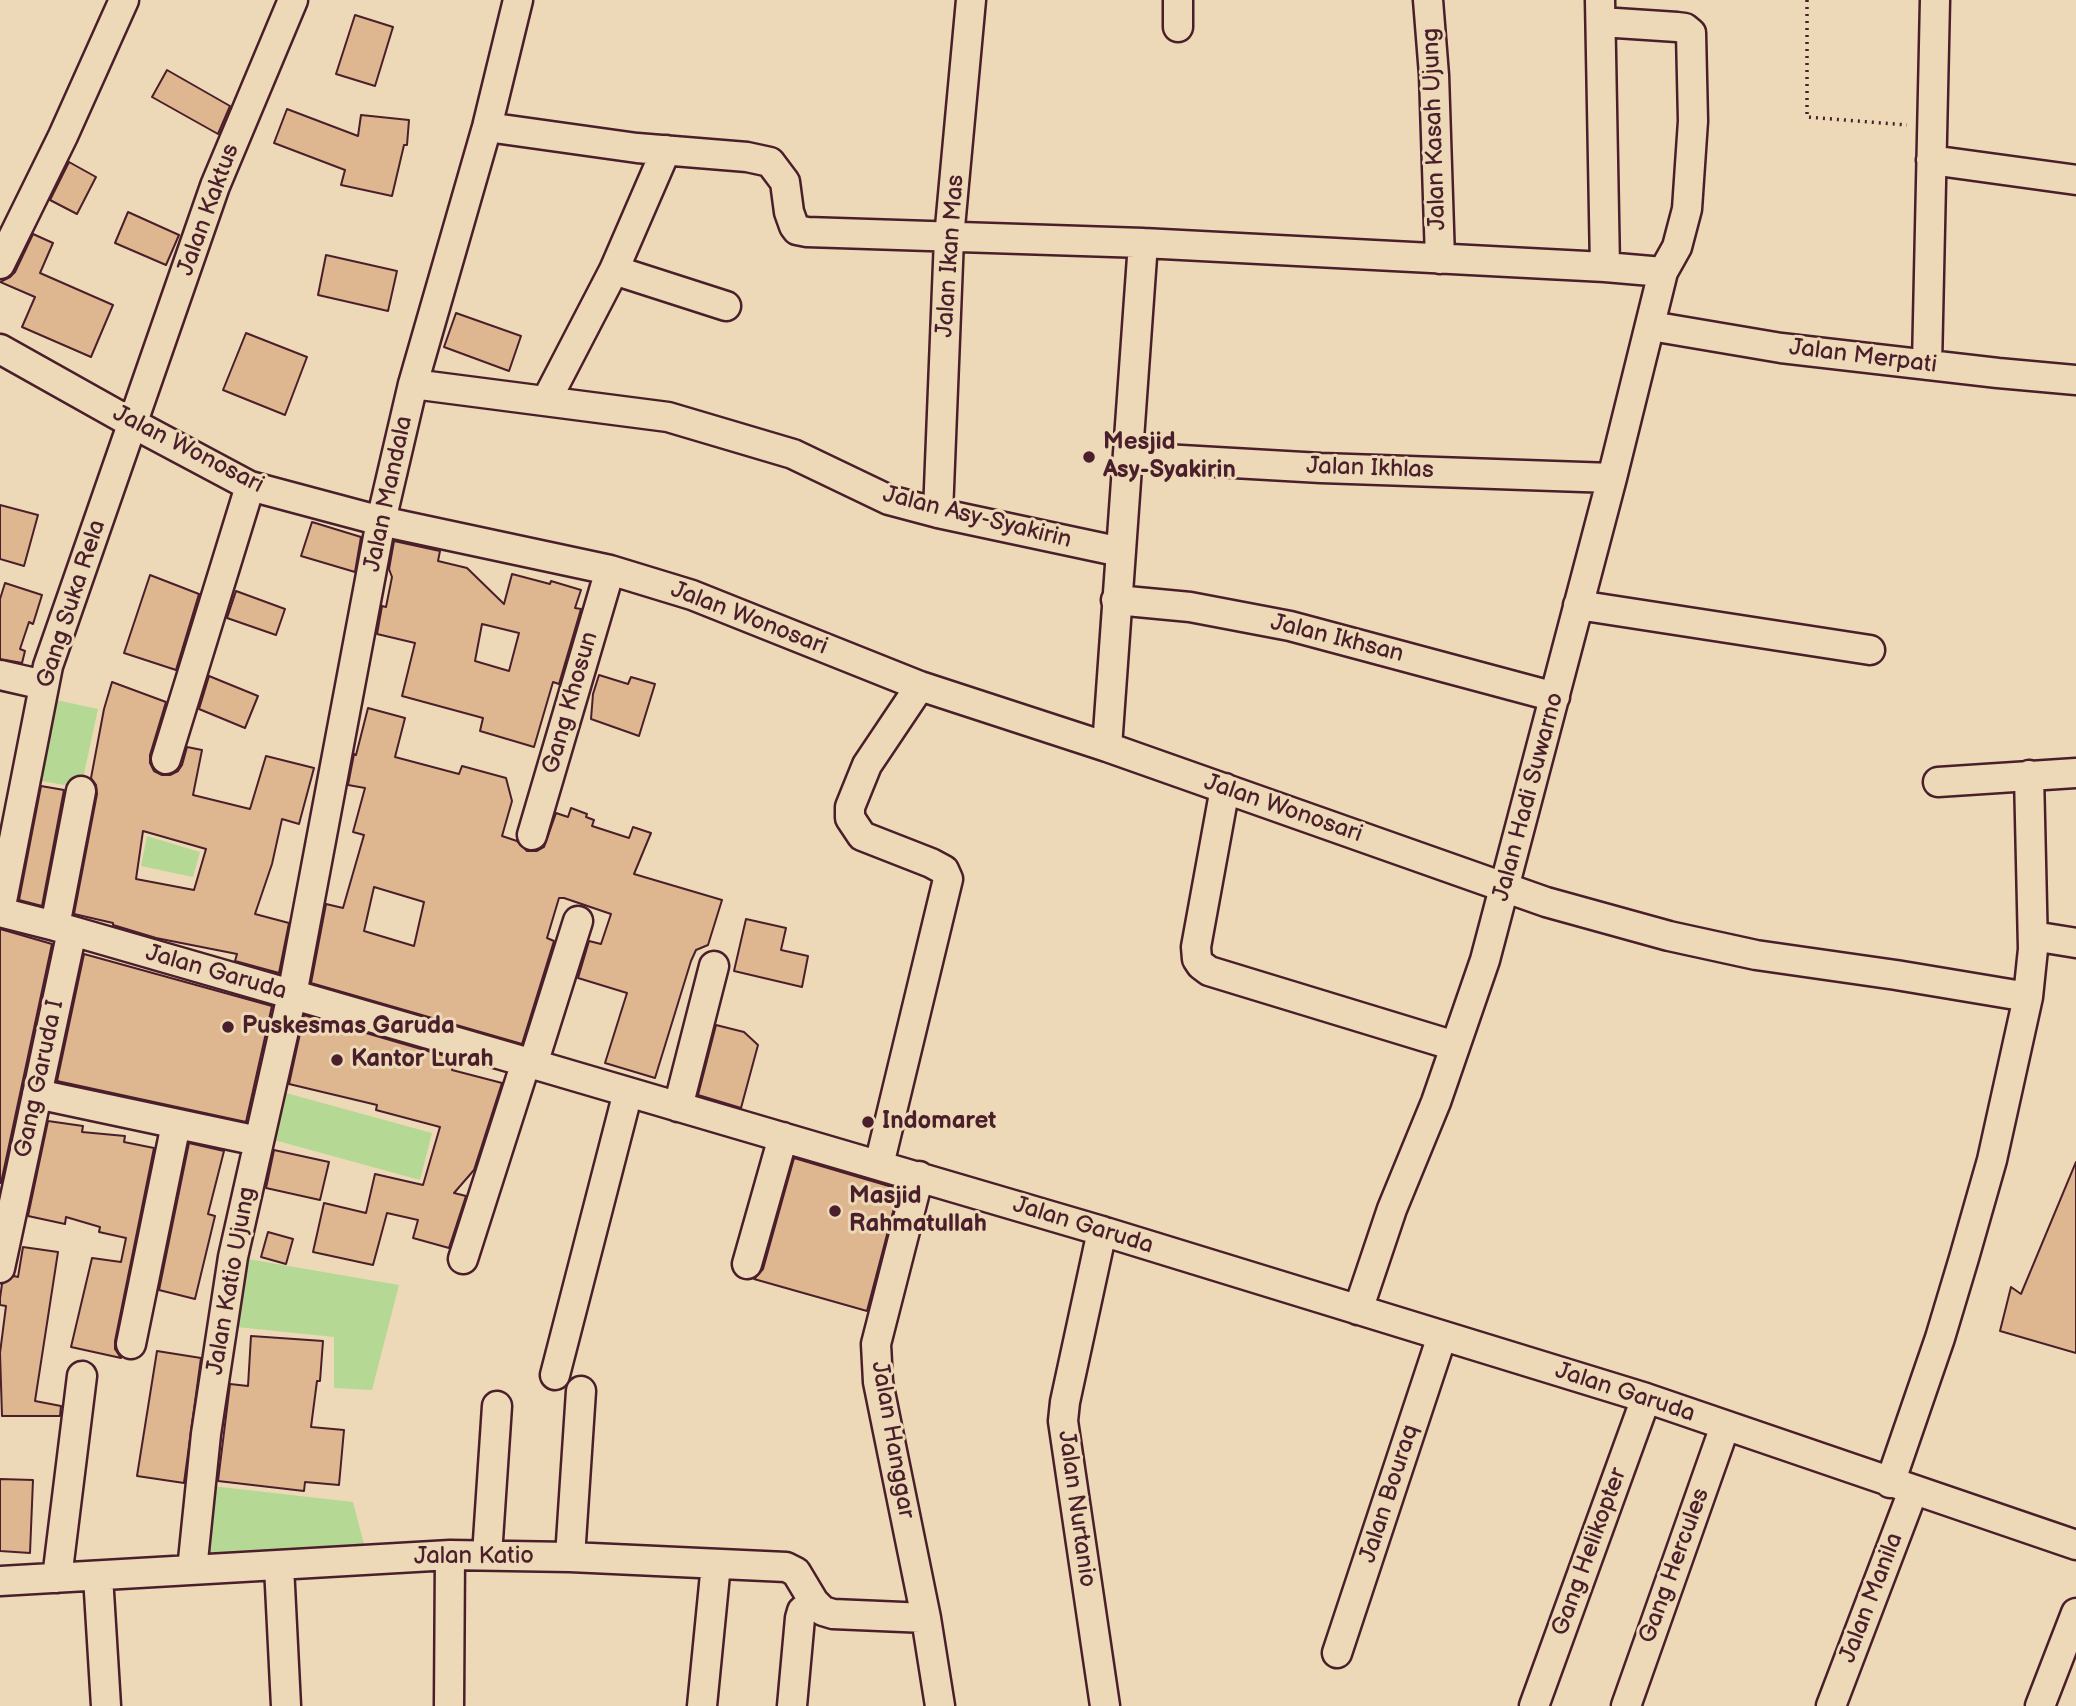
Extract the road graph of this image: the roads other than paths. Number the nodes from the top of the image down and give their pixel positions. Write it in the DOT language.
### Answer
graph roads {
  1 [pos="124,0"];
  2 [pos="293,0"];
  3 [pos="517,0"];
  4 [pos="971,0"];
  5 [pos="1428,0"];
  6 [pos="1935,0"];
  7 [pos="1601,11"];
  8 [pos="487,127"];
  9 [pos="666,150"];
  10 [pos="1931,160"];
  11 [pos="2076,180"];
  12 [pos="949,238"];
  13 [pos="1143,243"];
  14 [pos="1440,259"];
  15 [pos="0,264"];
  16 [pos="1605,267"];
  17 [pos="614,270"];
  18 [pos="1663,272"];
  19 [pos="726,306"];
  20 [pos="1651,326"];
  21 [pos="0,349"];
  22 [pos="1927,365"];
  23 [pos="2076,380"];
  24 [pos="413,384"];
  25 [pos="546,401"];
  26 [pos="132,423"];
  27 [pos="1129,457"];
  28 [pos="1612,478"];
  29 [pos="250,486"];
  30 [pos="938,513"];
  31 [pos="381,521"];
  32 [pos="1121,552"];
  33 [pos="610,570"];
  34 [pos="1116,600"];
  35 [pos="1578,606"];
  36 [pos="1870,650"];
  37 [pos="0,675"];
  38 [pos="44,685"];
  39 [pos="920,686"];
  40 [pos="1555,697"];
  41 [pos="1107,747"];
  42 [pos="166,759"];
  43 [pos="2076,773"];
  44 [pos="2029,775"];
  45 [pos="1938,782"];
  46 [pos="1225,788"];
  47 [pos="81,791"];
  48 [pos="532,835"];
  49 [pos="1505,886"];
  50 [pos="0,911"];
  51 [pos="578,921"];
  52 [pos="63,929"];
  53 [pos="2033,936"];
  54 [pos="2076,943"];
  55 [pos="714,966"];
  56 [pos="292,995"];
  57 [pos="2028,997"];
  58 [pos="1455,1046"];
  59 [pos="529,1063"];
  60 [pos="628,1092"];
  61 [pos="37,1094"];
  62 [pos="678,1107"];
  63 [pos="176,1124"];
  64 [pos="783,1137"];
  65 [pos="258,1141"];
  66 [pos="879,1165"];
  67 [pos="919,1176"];
  68 [pos="9,1186"];
  69 [pos="1102,1231"];
  70 [pos="463,1259"];
  71 [pos="747,1264"];
  72 [pos="0,1268"];
  73 [pos="1358,1310"];
  74 [pos="1442,1336"];
  75 [pos="131,1344"];
  76 [pos="555,1375"];
  77 [pos="82,1376"];
  78 [pos="581,1391"];
  79 [pos="1646,1398"];
  80 [pos="497,1406"];
  81 [pos="1725,1426"];
  82 [pos="1901,1487"];
  83 [pos="2076,1545"];
  84 [pos="450,1555"];
  85 [pos="487,1555"];
  86 [pos="570,1558"];
  87 [pos="716,1564"];
  88 [pos="279,1566"];
  89 [pos="192,1570"];
  90 [pos="98,1576"];
  91 [pos="57,1578"];
  92 [pos="0,1581"];
  93 [pos="814,1602"];
  94 [pos="2076,1613"];
  95 [pos="926,1618"];
  96 [pos="1337,1653"];
  97 [pos="106,1706"];
  98 [pos="286,1706"];
  99 [pos="449,1706"];
  100 [pos="702,1706"];
  101 [pos="792,1706"];
  102 [pos="940,1706"];
  103 [pos="1105,1706"];
  104 [pos="1534,1706"];
  105 [pos="1626,1706"];
  106 [pos="1831,1706"];
  107 [pos="2040,1706"];
  1 -- 15 [label="street"];
  2 -- 26 [label="street, Jalan Kaktus"];
  3 -- 8 [label="street, Jalan Mandala"];
  4 -- 12 [label="street, Jalan Ikan Mas"];
  5 -- 14 [label="street, Jalan Kasah Ujung"];
  6 -- 10 [label="street"];
  7 -- 16 [label="street"];
  7 -- 18 [label="street, Jalan Hadi Suwarno"];
  8 -- 9 [label="street"];
  8 -- 24 [label="street, Jalan Mandala"];
  9 -- 12 [label="street"];
  9 -- 17 [label="street"];
  10 -- 11 [label="street"];
  10 -- 22 [label="street"];
  12 -- 13 [label="street"];
  12 -- 30 [label="street, Jalan Ikan Mas"];
  13 -- 14 [label="street"];
  13 -- 27 [label="street"];
  14 -- 16 [label="street"];
  16 -- 18 [label="street"];
  17 -- 19 [label="street"];
  17 -- 25 [label="street"];
  18 -- 20 [label="street, Jalan Hadi Suwarno"];
  20 -- 22 [label="street, Jalan Merpati"];
  20 -- 28 [label="street, Jalan Hadi Suwarno"];
  21 -- 26 [label="street, Jalan Wonosari"];
  22 -- 23 [label="street, Jalan Merpati"];
  24 -- 25 [label="street, Jalan Asy-Syakirin"];
  24 -- 31 [label="street, Jalan Mandala"];
  25 -- 30 [label="street, Jalan Asy-Syakirin"];
  26 -- 29 [label="street, Jalan Wonosari"];
  26 -- 38 [label="street, Gang Suka Rela"];
  27 -- 28 [label="street, Jalan Ikhlas"];
  27 -- 32 [label="street"];
  28 -- 35 [label="street, Jalan Hadi Suwarno"];
  29 -- 31 [label="street, Jalan Wonosari"];
  29 -- 42 [label="street"];
  30 -- 32 [label="street, Jalan Asy-Syakirin"];
  31 -- 33 [label="street, Jalan Wonosari"];
  31 -- 56 [label="street, Jalan Mandala"];
  32 -- 34 [label="street"];
  33 -- 39 [label="street, Jalan Wonosari"];
  33 -- 48 [label="street, Gang Khosun"];
  34 -- 40 [label="street, Jalan Ikhsan"];
  34 -- 41 [label="street"];
  35 -- 36 [label="street"];
  35 -- 40 [label="street, Jalan Hadi Suwarno"];
  37 -- 38 [label="street"];
  38 -- 50 [label="street, Gang Suka Rela"];
  39 -- 41 [label="street, Jalan Wonosari"];
  39 -- 66 [label="street"];
  40 -- 49 [label="street, Jalan Hadi Suwarno"];
  41 -- 46 [label="street, Jalan Wonosari"];
  43 -- 44 [label="street"];
  44 -- 45 [label="street"];
  44 -- 53 [label="street, Jalan Manila"];
  46 -- 49 [label="street, Jalan Wonosari"];
  46 -- 58 [label="street"];
  47 -- 52 [label="street, Gang Garuda I"];
  49 -- 57 [label="street, Jalan Wonosari"];
  49 -- 58 [label="street, Jalan Hadi Suwarno"];
  50 -- 52 [label="street, Jalan Garuda"];
  51 -- 59 [label="street"];
  52 -- 56 [label="street, Jalan Garuda"];
  52 -- 61 [label="street, Gang Garuda I"];
  53 -- 54 [label="street"];
  53 -- 57 [label="street, Jalan Manila"];
  55 -- 62 [label="street"];
  56 -- 59 [label="street, Jalan Garuda"];
  56 -- 65 [label="street, Jalan Katio Ujung"];
  57 -- 82 [label="street, Jalan Manila"];
  58 -- 73 [label="street, Jalan Hadi Suwarno"];
  59 -- 60 [label="street, Jalan Garuda"];
  59 -- 70 [label="street"];
  60 -- 62 [label="street, Jalan Garuda"];
  60 -- 76 [label="street"];
  61 -- 63 [label="street"];
  61 -- 68 [label="street, Gang Garuda I"];
  62 -- 64 [label="street, Jalan Garuda"];
  63 -- 65 [label="street"];
  63 -- 75 [label="street"];
  64 -- 66 [label="street, Jalan Garuda"];
  64 -- 71 [label="street"];
  65 -- 89 [label="street, Jalan Katio Ujung"];
  66 -- 67 [label="street, Jalan Garuda"];
  67 -- 69 [label="street, Jalan Garuda"];
  67 -- 95 [label="street, Jalan Hanggar"];
  68 -- 72 [label="street, Gang Garuda I"];
  69 -- 73 [label="street, Jalan Garuda"];
  69 -- 103 [label="street, Jalan Nurtanio"];
  73 -- 74 [label="street, Jalan Garuda"];
  74 -- 79 [label="street, Jalan Garuda"];
  74 -- 96 [label="street, Jalan Bouraq"];
  77 -- 91 [label="street"];
  78 -- 86 [label="street"];
  79 -- 81 [label="street, Jalan Garuda"];
  79 -- 104 [label="street, Gang Helikopter"];
  80 -- 85 [label="street"];
  81 -- 82 [label="street, Jalan Garuda"];
  81 -- 105 [label="street, Gang Hercules"];
  82 -- 83 [label="street, Jalan Garuda"];
  82 -- 106 [label="street, Jalan Manila"];
  84 -- 85 [label="street, Jalan Katio"];
  84 -- 88 [label="street, Jalan Katio"];
  84 -- 99 [label="street"];
  85 -- 86 [label="street, Jalan Katio"];
  86 -- 87 [label="street, Jalan Katio"];
  87 -- 93 [label="street, Jalan Katio"];
  87 -- 100 [label="street"];
  88 -- 89 [label="street, Jalan Katio"];
  88 -- 98 [label="street"];
  89 -- 90 [label="street, Jalan Katio"];
  90 -- 91 [label="street, Jalan Katio"];
  90 -- 97 [label="street"];
  91 -- 92 [label="street, Jalan Katio"];
  93 -- 95 [label="street"];
  93 -- 101 [label="street"];
  94 -- 107 [label="street"];
  95 -- 102 [label="street, Jalan Hanggar"];
}
